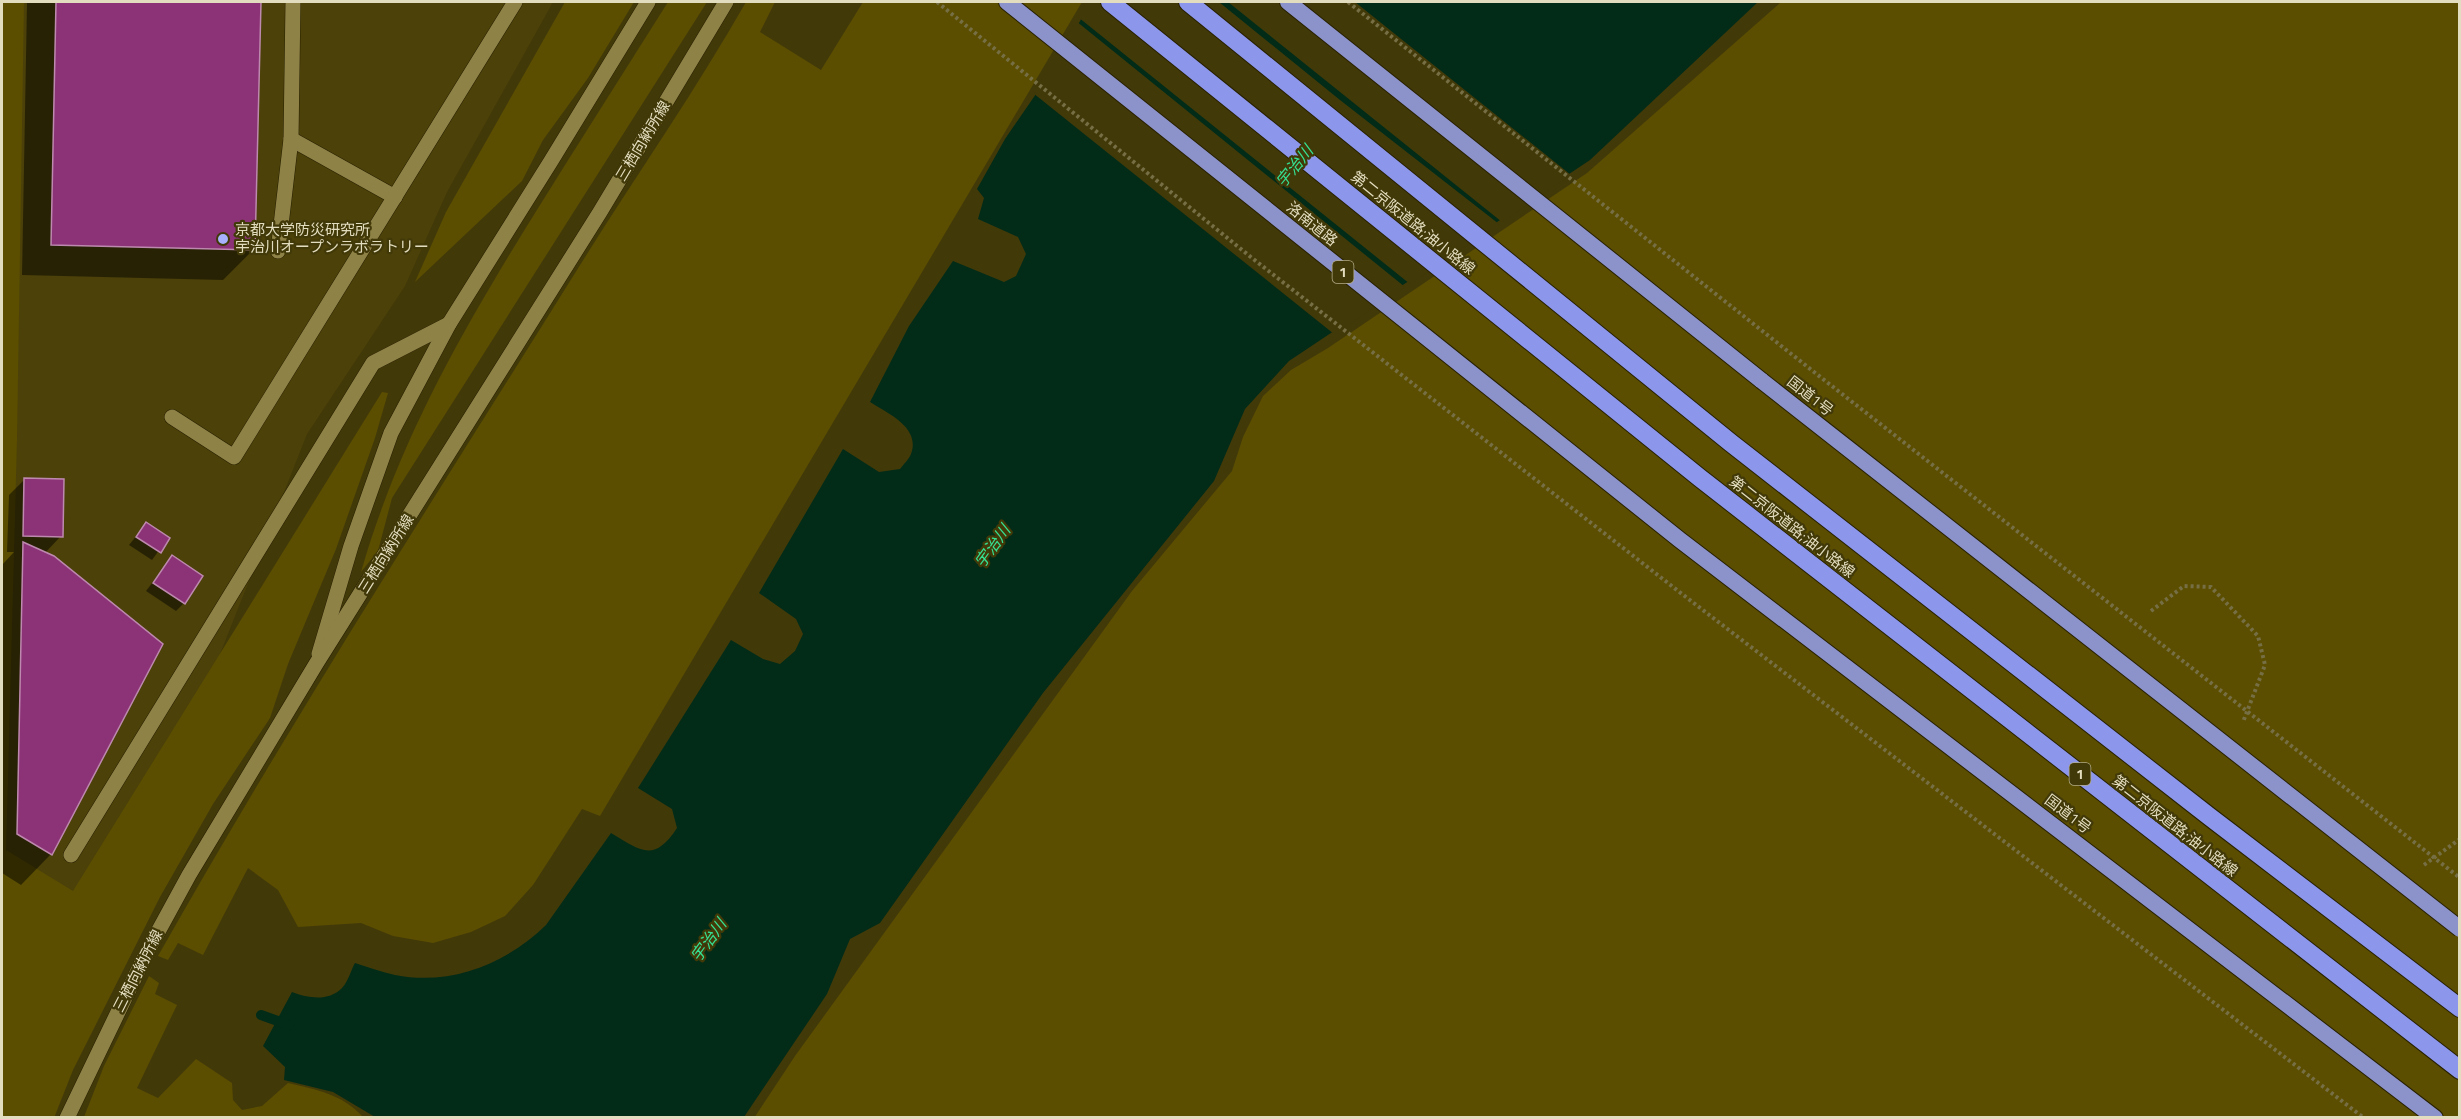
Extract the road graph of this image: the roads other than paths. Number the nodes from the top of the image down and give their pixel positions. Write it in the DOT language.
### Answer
graph roads {
  1 [pos="292,2"];
  2 [pos="515,2"];
  3 [pos="648,2"];
  4 [pos="726,2"];
  5 [pos="1007,2"];
  6 [pos="1110,2"];
  7 [pos="1188,2"];
  8 [pos="1288,2"];
  9 [pos="291,139"];
  10 [pos="395,197"];
  11 [pos="278,251"];
  12 [pos="448,324"];
  13 [pos="172,417"];
  14 [pos="1680,540"];
  15 [pos="316,664"];
  16 [pos="71,855"];
  17 [pos="2460,929"];
  18 [pos="2460,1008"];
  19 [pos="2460,1070"];
  20 [pos="67,1118"];
  21 [pos="2435,1118"];
  1 -- 9 [label="street"];
  2 -- 10 [label="street"];
  3 -- 12 [label="street"];
  4 -- 15 [label="street, 三栖向納所線"];
  5 -- 14 [label="highway, 洛南道路 / 1"];
  6 -- 19 [label="highway, 第二京阪道路;油小路線 / 1"];
  7 -- 18 [label="highway, 第二京阪道路;油小路線"];
  8 -- 17 [label="highway, 国道1号, bridge"];
  9 -- 10 [label="street"];
  9 -- 11 [label="street"];
  10 -- 13 [label="street"];
  12 -- 15 [label="street"];
  12 -- 16 [label="street"];
  14 -- 21 [label="highway, 国道1号 / 1"];
  15 -- 20 [label="street, 三栖向納所線"];
}
